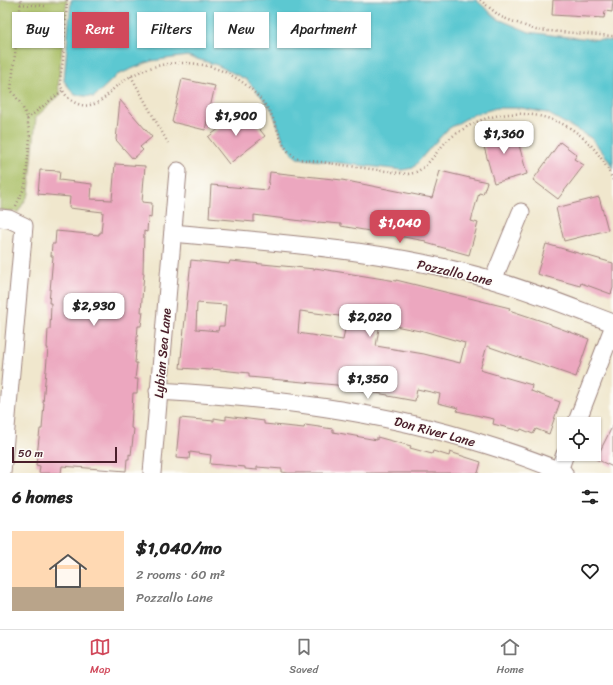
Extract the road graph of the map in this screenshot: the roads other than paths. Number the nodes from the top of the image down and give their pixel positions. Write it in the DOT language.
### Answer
graph roads {
  1 [pos="178,170"];
  2 [pos="521,212"];
  3 [pos="0,218"];
  4 [pos="173,233"];
  5 [pos="493,280"];
  6 [pos="613,323"];
  7 [pos="613,328"];
  8 [pos="6,349"];
  9 [pos="158,391"];
  10 [pos="579,417"];
  11 [pos="563,461"];
  12 [pos="560,472"];
  13 [pos="2,473"];
  14 [pos="152,473"];
  1 -- 4 [label="street, Lybian Sea Lane"];
  2 -- 5 [label="street"];
  3 -- 8 [label="street"];
  4 -- 5 [label="street, Pozzallo Lane"];
  4 -- 9 [label="street, Lybian Sea Lane"];
  5 -- 6 [label="street, Pozzallo Lane"];
  7 -- 10 [label="street"];
  8 -- 13 [label="street"];
  9 -- 12 [label="street, Don River Lane"];
  9 -- 14 [label="street, Lybian Sea Lane"];
  11 -- 12 [label="street"];
}
